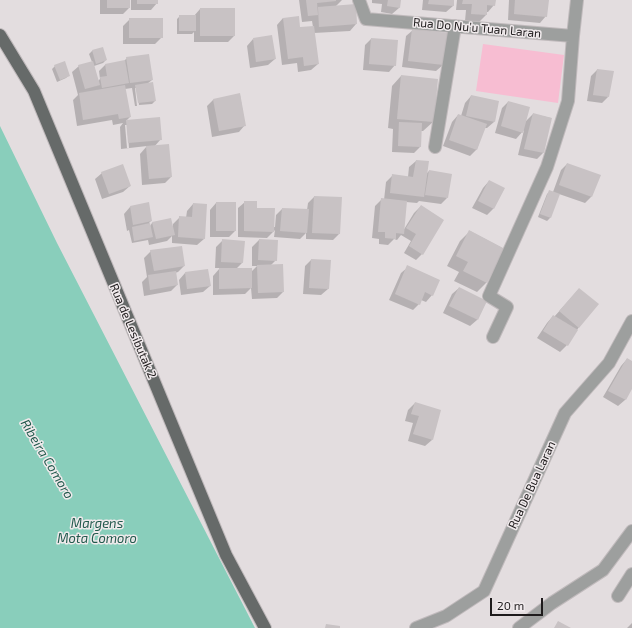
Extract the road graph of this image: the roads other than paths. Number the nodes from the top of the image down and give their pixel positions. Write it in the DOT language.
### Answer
graph roads {
  1 [pos="359,0"];
  2 [pos="577,0"];
  3 [pos="455,26"];
  4 [pos="0,35"];
  5 [pos="573,36"];
  6 [pos="435,147"];
  7 [pos="632,321"];
  8 [pos="492,337"];
  9 [pos="632,531"];
  10 [pos="632,574"];
  11 [pos="618,596"];
  12 [pos="265,628"];
  13 [pos="416,628"];
  14 [pos="519,628"];
  1 -- 3 [label="street, Rua Do Nu’u Tuan Laran"];
  2 -- 5 [label="street"];
  3 -- 5 [label="street, Rua Do Nu’u Tuan Laran"];
  3 -- 6 [label="street"];
  4 -- 12 [label="main road, Rua de Lesibutak 2"];
  5 -- 8 [label="street"];
  7 -- 13 [label="street, Rua De Bua Laran"];
  9 -- 14 [label="street"];
  10 -- 11 [label="street"];
}
